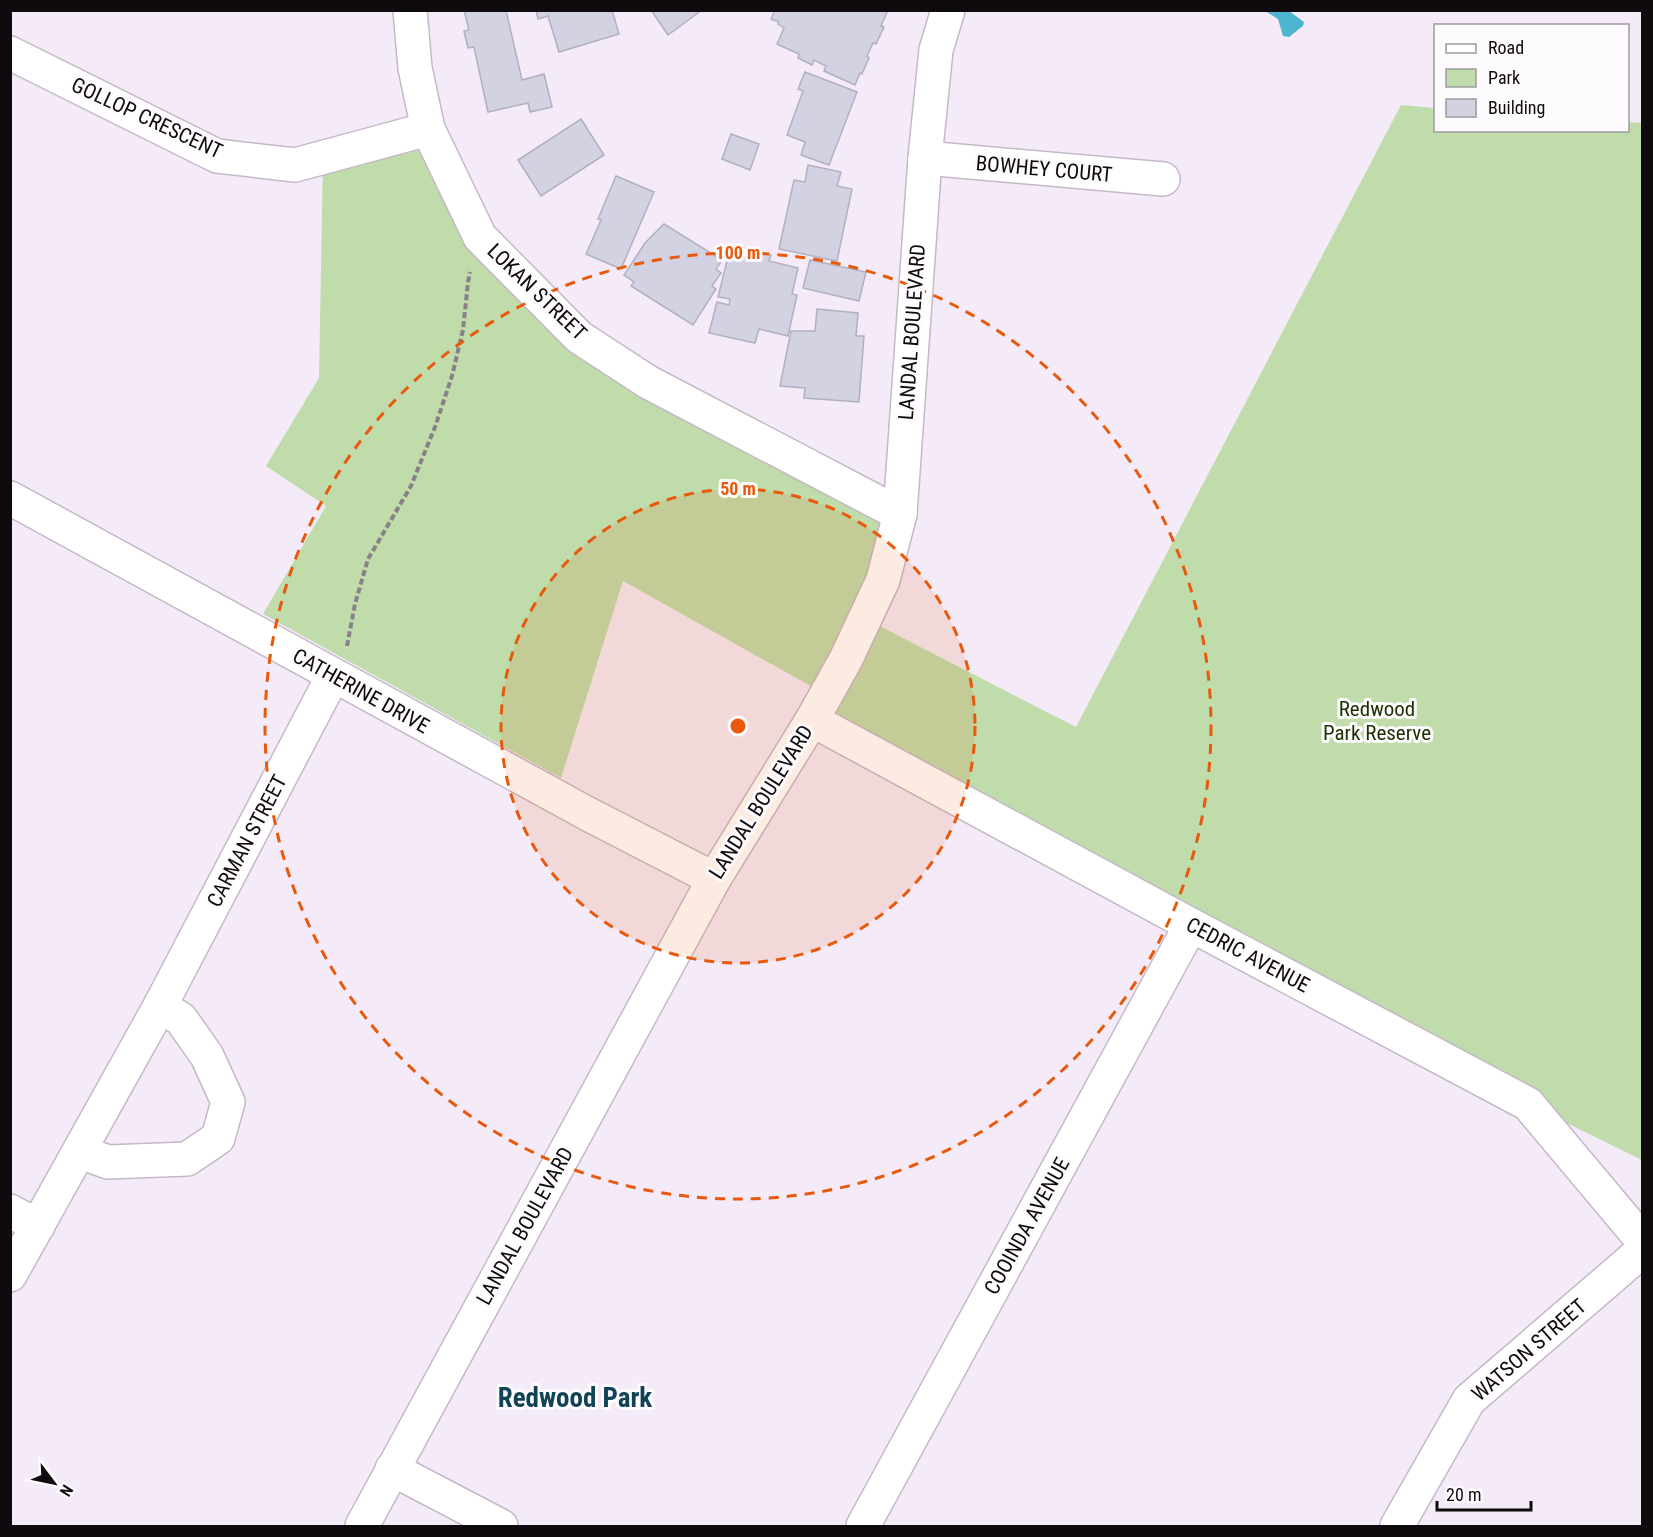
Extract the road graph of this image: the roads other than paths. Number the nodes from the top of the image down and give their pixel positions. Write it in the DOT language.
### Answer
graph roads {
  1 [pos="410,10"];
  2 [pos="948,10"];
  3 [pos="10,53"];
  4 [pos="428,129"];
  5 [pos="925,158"];
  6 [pos="1163,179"];
  7 [pos="10,498"];
  8 [pos="900,514"];
  9 [pos="333,676"];
  10 [pos="812,720"];
  11 [pos="714,879"];
  12 [pos="1191,925"];
  13 [pos="160,1006"];
  14 [pos="80,1152"];
  15 [pos="24,1219"];
  16 [pos="1642,1240"];
  17 [pos="1642,1251"];
  18 [pos="10,1275"];
  19 [pos="392,1469"];
  20 [pos="362,1527"];
  21 [pos="501,1527"];
  22 [pos="863,1527"];
  23 [pos="1397,1527"];
  1 -- 4 [label="street, LOKAN STREET"];
  2 -- 5 [label="street, LANDAL BOULEVARD"];
  3 -- 4 [label="street, GOLLOP CRESCENT"];
  4 -- 8 [label="street, LOKAN STREET"];
  5 -- 6 [label="street, BOWHEY COURT"];
  5 -- 8 [label="street, LANDAL BOULEVARD"];
  7 -- 9 [label="street, CATHERINE DRIVE"];
  8 -- 10 [label="street, LANDAL BOULEVARD"];
  9 -- 11 [label="street, CATHERINE DRIVE"];
  9 -- 13 [label="street, CARMAN STREET"];
  10 -- 11 [label="street, LANDAL BOULEVARD"];
  10 -- 12 [label="street, CEDRIC AVENUE"];
  11 -- 19 [label="street, LANDAL BOULEVARD"];
  12 -- 16 [label="street, CEDRIC AVENUE"];
  12 -- 22 [label="street, COOINDA AVENUE"];
  13 -- 14 [label="street, CARMAN STREET"];
  13 -- 14 [label="street"];
  14 -- 15 [label="street, CARMAN STREET"];
  15 -- 18 [label="street, CARMAN STREET"];
  17 -- 23 [label="street, WATSON STREET"];
  19 -- 20 [label="street, LANDAL BOULEVARD"];
  19 -- 21 [label="street"];
}
